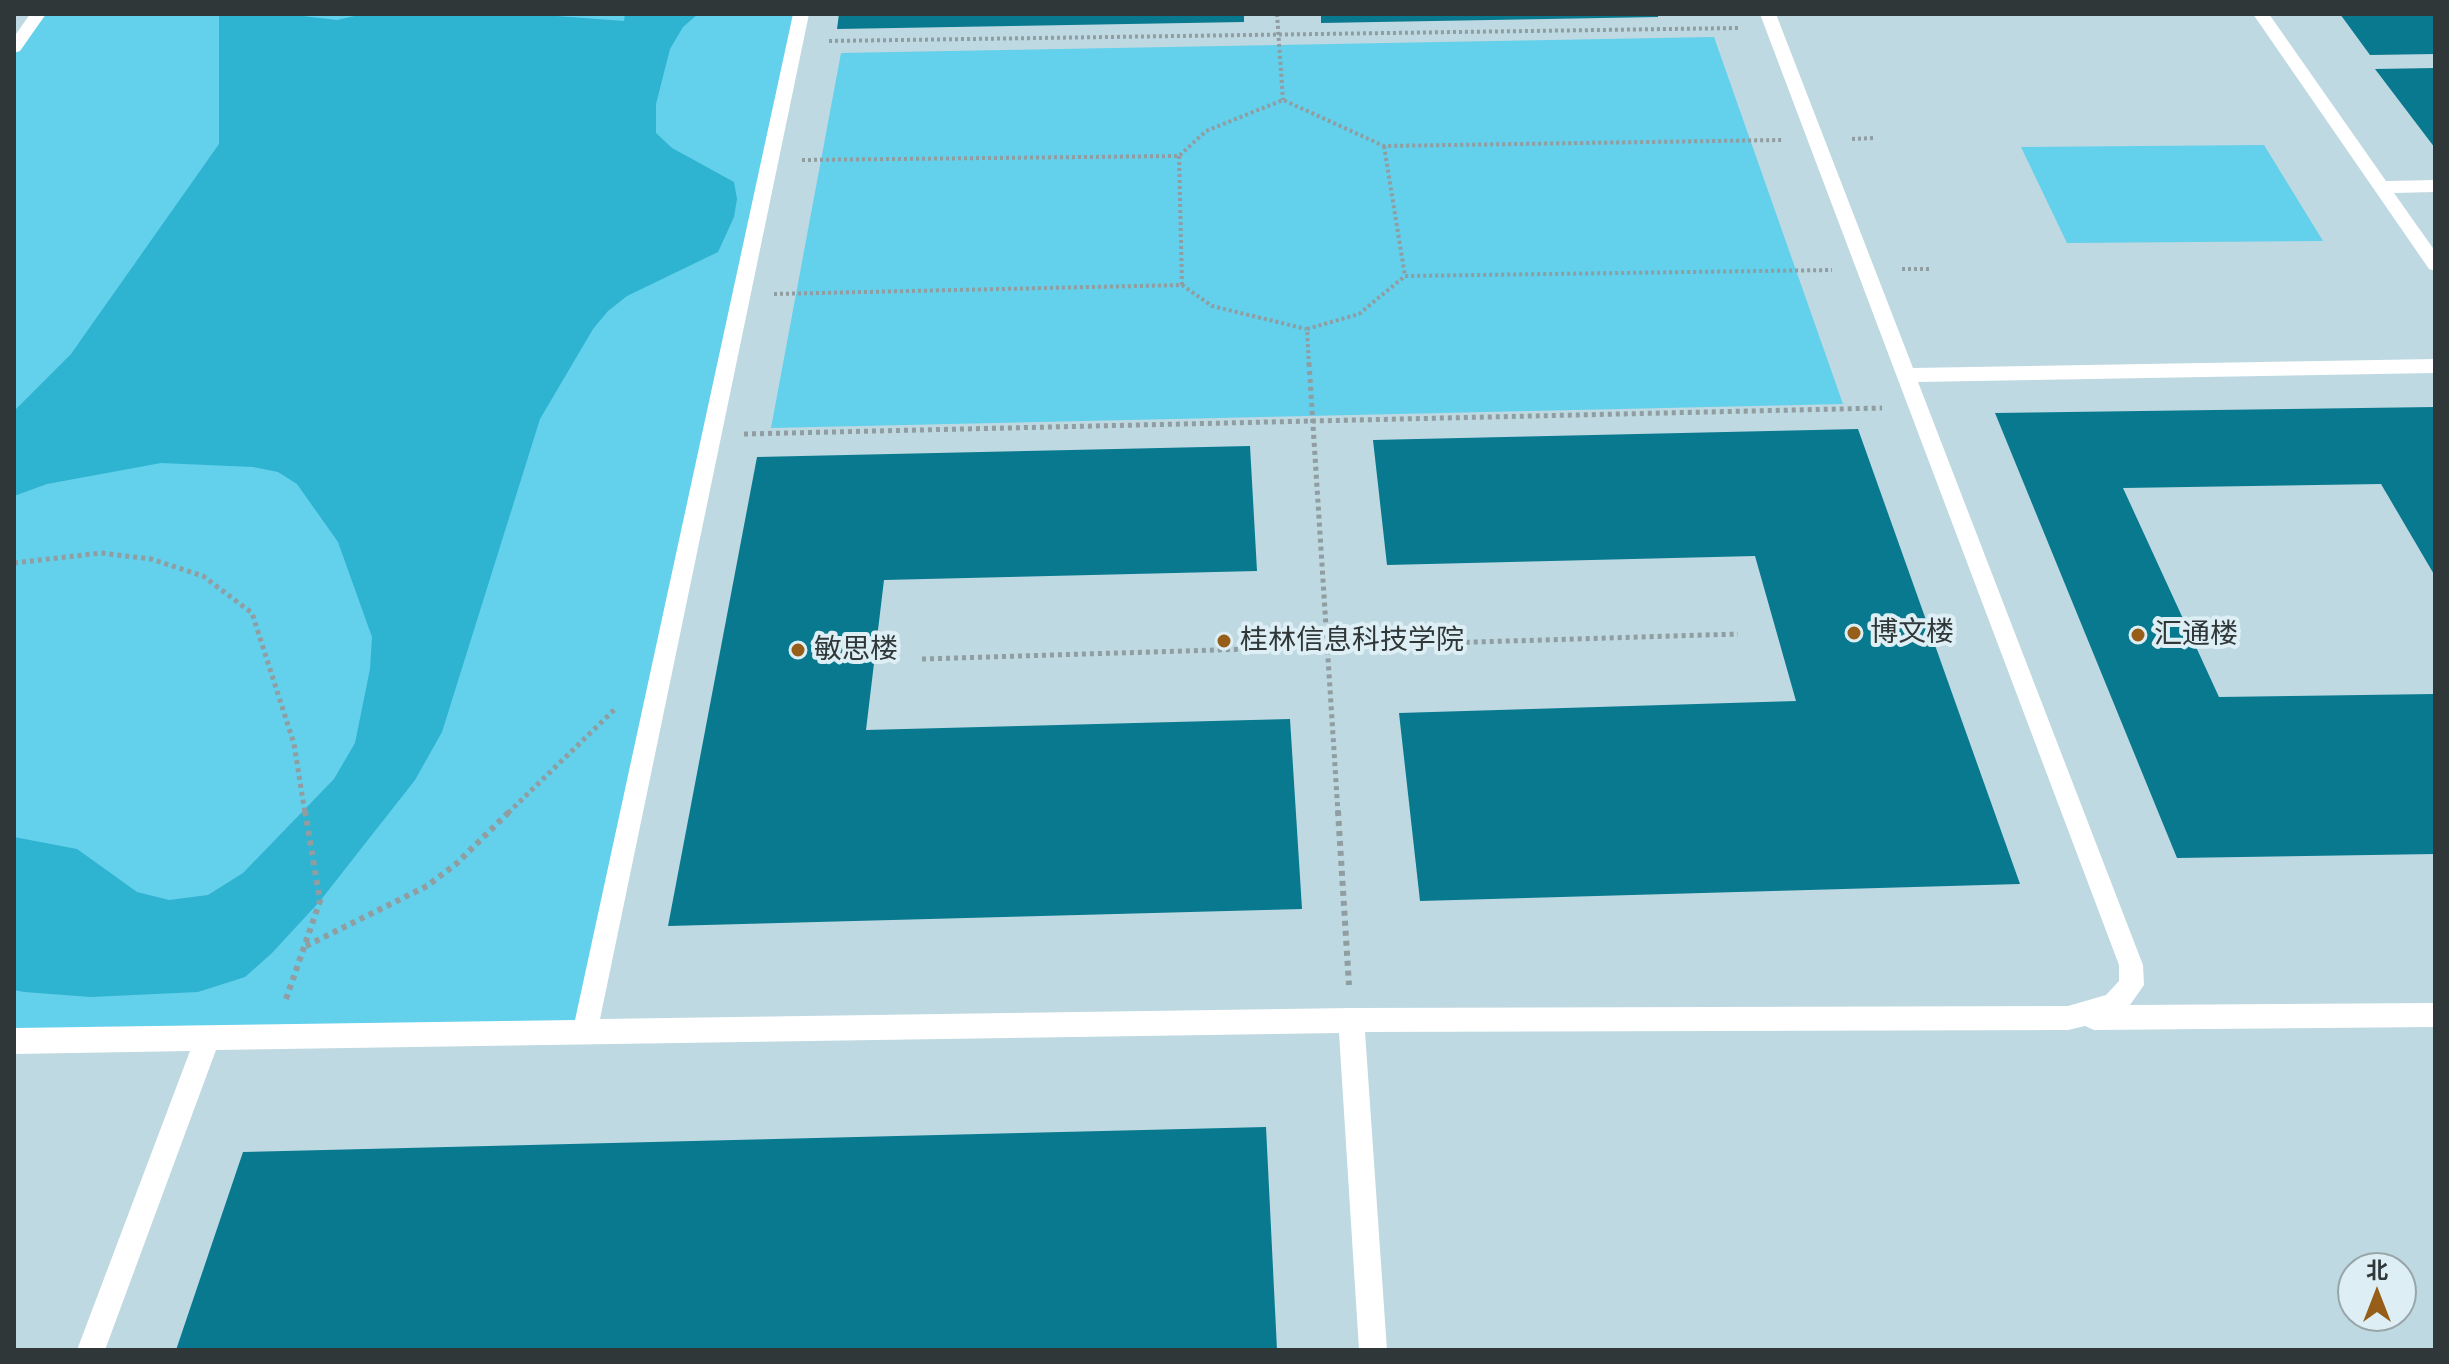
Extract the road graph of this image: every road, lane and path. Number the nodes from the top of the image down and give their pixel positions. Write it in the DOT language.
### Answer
graph roads {
  1 [pos="38,14"];
  2 [pos="801,14"];
  3 [pos="1277,14"];
  4 [pos="2261,14"];
  5 [pos="1771,21"];
  6 [pos="1279,34"];
  7 [pos="796,41"];
  8 [pos="14,48"];
  9 [pos="1283,100"];
  10 [pos="1875,138"];
  11 [pos="1816,139"];
  12 [pos="1384,146"];
  13 [pos="1179,156"];
  14 [pos="770,160"];
  15 [pos="2435,186"];
  16 [pos="2382,187"];
  17 [pos="2435,265"];
  18 [pos="1929,269"];
  19 [pos="1865,270"];
  20 [pos="1405,276"];
  21 [pos="1182,285"];
  22 [pos="741,295"];
  23 [pos="1307,329"];
  24 [pos="2435,366"];
  25 [pos="1905,375"];
  26 [pos="1917,408"];
  27 [pos="1313,422"];
  28 [pos="711,435"];
  29 [pos="14,563"];
  30 [pos="1738,634"];
  31 [pos="1327,648"];
  32 [pos="922,659"];
  33 [pos="620,704"];
  34 [pos="306,946"];
  35 [pos="2435,1015"];
  36 [pos="2068,1018"];
  37 [pos="1351,1020"];
  38 [pos="585,1032"];
  39 [pos="272,1036"];
  40 [pos="208,1038"];
  41 [pos="14,1041"];
  42 [pos="91,1350"];
  43 [pos="1373,1350"];
  1 -- 8 [label="lane"];
  2 -- 7 [label="lane"];
  3 -- 6 [label="path"];
  4 -- 16 [label="lane"];
  5 -- 6 [label="path"];
  5 -- 11 [label="lane"];
  6 -- 7 [label="path"];
  6 -- 9 [label="path"];
  7 -- 14 [label="lane"];
  9 -- 12 [label="path"];
  9 -- 13 [label="path"];
  10 -- 11 [label="path"];
  11 -- 12 [label="path"];
  11 -- 19 [label="lane"];
  12 -- 20 [label="path"];
  13 -- 14 [label="path"];
  13 -- 21 [label="path"];
  14 -- 22 [label="lane"];
  15 -- 16 [label="lane"];
  16 -- 17 [label="lane"];
  18 -- 19 [label="path"];
  19 -- 20 [label="path"];
  19 -- 25 [label="lane"];
  20 -- 23 [label="path"];
  21 -- 22 [label="path"];
  21 -- 23 [label="path"];
  22 -- 28 [label="lane"];
  23 -- 27 [label="path"];
  24 -- 25 [label="lane"];
  25 -- 26 [label="lane"];
  26 -- 27 [label="path"];
  26 -- 36 [label="lane"];
  27 -- 28 [label="path"];
  27 -- 31 [label="path"];
  28 -- 38 [label="lane"];
  29 -- 34 [label="path"];
  30 -- 31 [label="path"];
  31 -- 32 [label="path"];
  31 -- 37 [label="path"];
  33 -- 34 [label="path"];
  34 -- 39 [label="path"];
  35 -- 36 [label="lane"];
  36 -- 37 [label="lane"];
  37 -- 38 [label="lane"];
  37 -- 43 [label="lane"];
  38 -- 39 [label="lane"];
  39 -- 40 [label="lane"];
  40 -- 41 [label="lane"];
  40 -- 42 [label="lane"];
}
